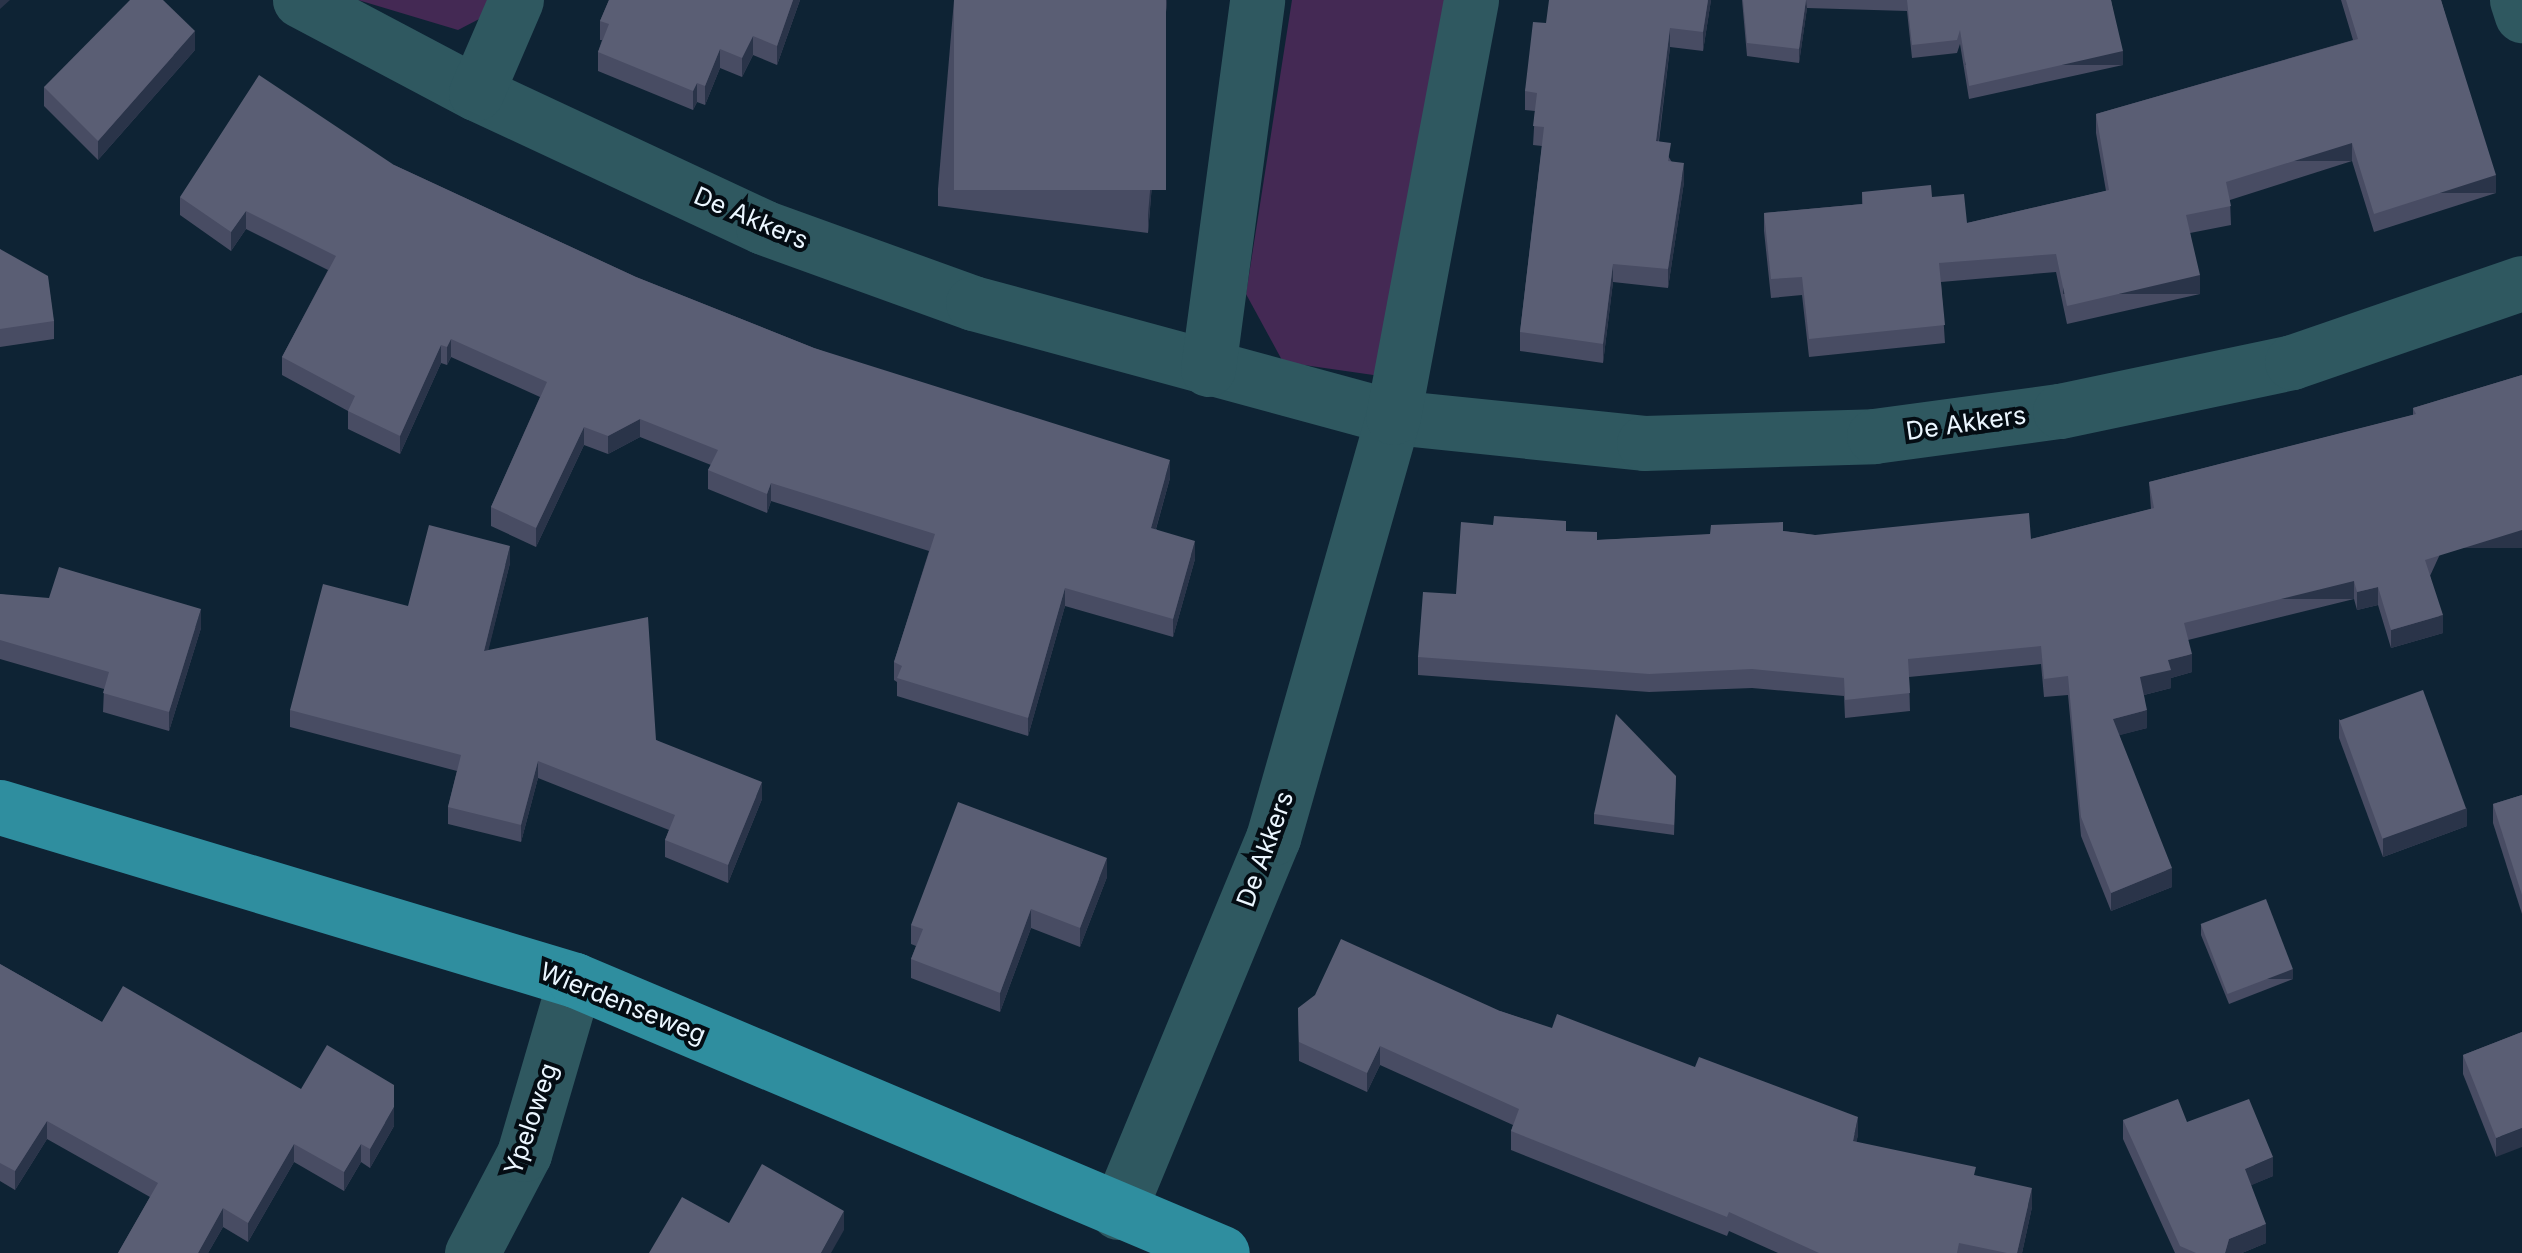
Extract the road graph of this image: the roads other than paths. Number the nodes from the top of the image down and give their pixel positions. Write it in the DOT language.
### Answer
graph roads {
  1 [pos="300,0"];
  2 [pos="516,0"];
  3 [pos="1257,0"];
  4 [pos="1471,0"];
  5 [pos="2518,0"];
  6 [pos="2522,15"];
  7 [pos="476,93"];
  8 [pos="2522,283"];
  9 [pos="1208,369"];
  10 [pos="1393,417"];
  11 [pos="2,807"];
  12 [pos="575,980"];
  13 [pos="1118,1212"];
  14 [pos="472,1253"];
  15 [pos="1222,1253"];
  1 -- 7 [label="street, De Akkers"];
  2 -- 7 [label="street"];
  3 -- 9 [label="street"];
  4 -- 10 [label="street, De Akkers"];
  5 -- 6 [label="street"];
  7 -- 9 [label="street, De Akkers"];
  8 -- 10 [label="street, De Akkers"];
  9 -- 10 [label="street, De Akkers"];
  10 -- 13 [label="street, De Akkers"];
  11 -- 12 [label="main road, Wierdenseweg"];
  12 -- 13 [label="main road, Wierdenseweg"];
  12 -- 14 [label="street, Ypeloweg"];
  13 -- 15 [label="main road, Wierdenseweg"];
}
